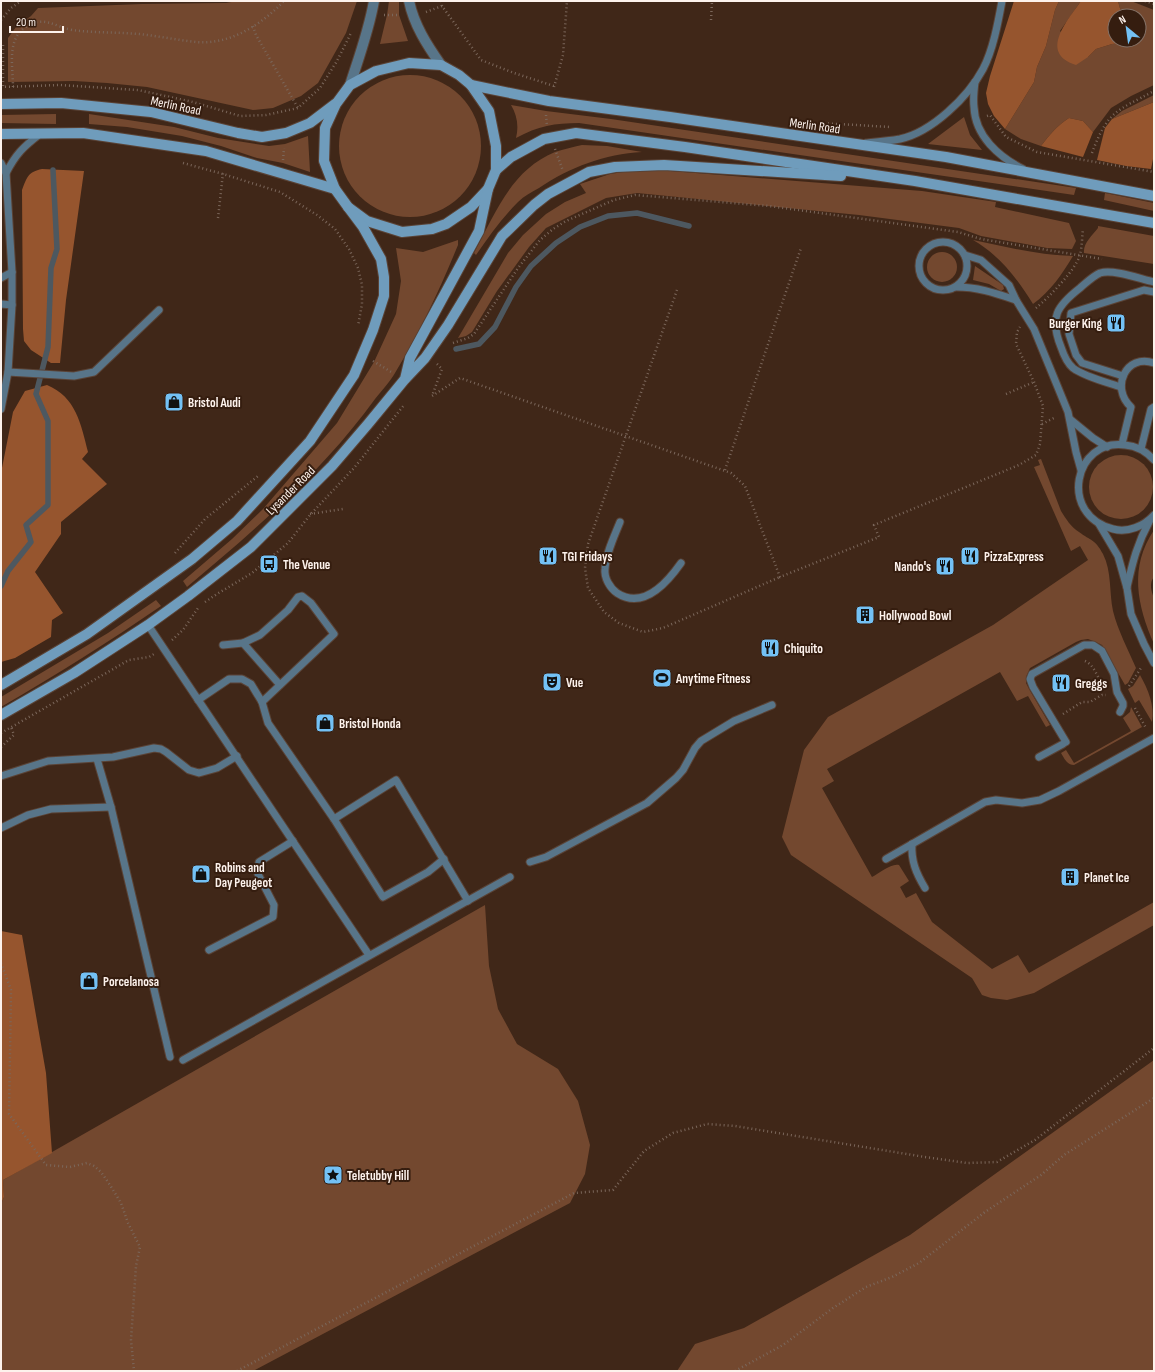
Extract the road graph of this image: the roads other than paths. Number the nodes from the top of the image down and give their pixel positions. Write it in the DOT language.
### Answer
graph roads {
  1 [pos="374,1"];
  2 [pos="409,1"];
  3 [pos="1002,1"];
  4 [pos="441,66"];
  5 [pos="975,82"];
  6 [pos="350,85"];
  7 [pos="471,85"];
  8 [pos="1,104"];
  9 [pos="336,104"];
  10 [pos="1,134"];
  11 [pos="40,134"];
  12 [pos="859,144"];
  13 [pos="1,163"];
  14 [pos="496,170"];
  15 [pos="1030,172"];
  16 [pos="6,173"];
  17 [pos="915,180"];
  18 [pos="335,189"];
  19 [pos="488,189"];
  20 [pos="1154,196"];
  21 [pos="348,207"];
  22 [pos="1154,223"];
  23 [pos="964,255"];
  24 [pos="12,272"];
  25 [pos="1,278"];
  26 [pos="1154,282"];
  27 [pos="956,287"];
  28 [pos="1154,292"];
  29 [pos="1016,300"];
  30 [pos="1,304"];
  31 [pos="12,305"];
  32 [pos="159,310"];
  33 [pos="1154,363"];
  34 [pos="8,372"];
  35 [pos="1123,376"];
  36 [pos="405,379"];
  37 [pos="1121,387"];
  38 [pos="1154,407"];
  39 [pos="1,409"];
  40 [pos="1070,420"];
  41 [pos="1122,444"];
  42 [pos="1107,446"];
  43 [pos="1141,449"];
  44 [pos="1154,460"];
  45 [pos="1082,470"];
  46 [pos="1152,517"];
  47 [pos="620,522"];
  48 [pos="1099,524"];
  49 [pos="681,563"];
  50 [pos="1127,588"];
  51 [pos="148,625"];
  52 [pos="243,643"];
  53 [pos="223,645"];
  54 [pos="1154,663"];
  55 [pos="2,684"];
  56 [pos="280,685"];
  57 [pos="198,700"];
  58 [pos="262,702"];
  59 [pos="772,705"];
  60 [pos="1120,712"];
  61 [pos="1,716"];
  62 [pos="1154,738"];
  63 [pos="236,756"];
  64 [pos="1039,757"];
  65 [pos="97,759"];
  66 [pos="1,776"];
  67 [pos="110,807"];
  68 [pos="334,819"];
  69 [pos="1,828"];
  70 [pos="293,841"];
  71 [pos="912,844"];
  72 [pos="444,859"];
  73 [pos="886,859"];
  74 [pos="530,862"];
  75 [pos="510,877"];
  76 [pos="925,888"];
  77 [pos="468,901"];
  78 [pos="209,950"];
  79 [pos="369,956"];
  80 [pos="170,1057"];
  81 [pos="183,1060"];
  1 -- 6 [label="street"];
  2 -- 4 [label="street"];
  3 -- 5 [label="lane"];
  4 -- 6 [label="street"];
  4 -- 7 [label="street"];
  5 -- 12 [label="lane"];
  5 -- 15 [label="lane"];
  6 -- 9 [label="street"];
  7 -- 12 [label="street, Merlin Road"];
  7 -- 14 [label="street"];
  8 -- 9 [label="street, Merlin Road"];
  9 -- 18 [label="street, Lysander Road"];
  10 -- 11 [label="street"];
  11 -- 16 [label="lane"];
  11 -- 18 [label="street"];
  12 -- 15 [label="street, Merlin Road"];
  13 -- 16 [label="lane"];
  14 -- 17 [label="street"];
  14 -- 19 [label="street"];
  15 -- 20 [label="street, Merlin Road"];
  16 -- 24 [label="lane"];
  17 -- 22 [label="street"];
  17 -- 36 [label="street"];
  18 -- 21 [label="street, Lysander Road"];
  19 -- 21 [label="street"];
  19 -- 36 [label="street, Lysander Road"];
  21 -- 55 [label="street, Lysander Road"];
  23 -- 27 [label="lane"];
  23 -- 27 [label="lane"];
  23 -- 29 [label="lane"];
  24 -- 25 [label="lane"];
  24 -- 31 [label="lane"];
  26 -- 37 [label="lane"];
  27 -- 29 [label="lane"];
  28 -- 35 [label="lane"];
  29 -- 40 [label="lane"];
  30 -- 31 [label="lane"];
  31 -- 34 [label="lane"];
  32 -- 34 [label="lane"];
  33 -- 35 [label="lane"];
  34 -- 39 [label="lane"];
  35 -- 37 [label="lane"];
  36 -- 51 [label="street, Lysander Road"];
  37 -- 41 [label="lane"];
  38 -- 43 [label="lane"];
  40 -- 42 [label="lane"];
  40 -- 45 [label="lane"];
  41 -- 42 [label="lane"];
  41 -- 43 [label="lane"];
  42 -- 45 [label="lane"];
  43 -- 44 [label="lane"];
  45 -- 48 [label="lane"];
  46 -- 48 [label="lane"];
  46 -- 50 [label="lane"];
  47 -- 49 [label="lane"];
  48 -- 50 [label="lane"];
  50 -- 54 [label="lane"];
  51 -- 57 [label="lane"];
  51 -- 61 [label="street, Lysander Road"];
  52 -- 53 [label="lane"];
  52 -- 56 [label="lane"];
  52 -- 56 [label="lane"];
  56 -- 58 [label="lane"];
  57 -- 58 [label="lane"];
  57 -- 63 [label="lane"];
  58 -- 68 [label="lane"];
  59 -- 74 [label="lane"];
  60 -- 64 [label="lane"];
  62 -- 71 [label="lane"];
  63 -- 65 [label="lane"];
  63 -- 70 [label="lane"];
  65 -- 66 [label="lane"];
  65 -- 67 [label="lane"];
  67 -- 69 [label="lane"];
  67 -- 80 [label="lane"];
  68 -- 72 [label="lane"];
  68 -- 72 [label="lane"];
  70 -- 78 [label="lane"];
  70 -- 79 [label="lane"];
  71 -- 73 [label="lane"];
  71 -- 76 [label="lane"];
  72 -- 77 [label="lane"];
  75 -- 77 [label="lane"];
  77 -- 79 [label="lane"];
  79 -- 81 [label="lane"];
}
